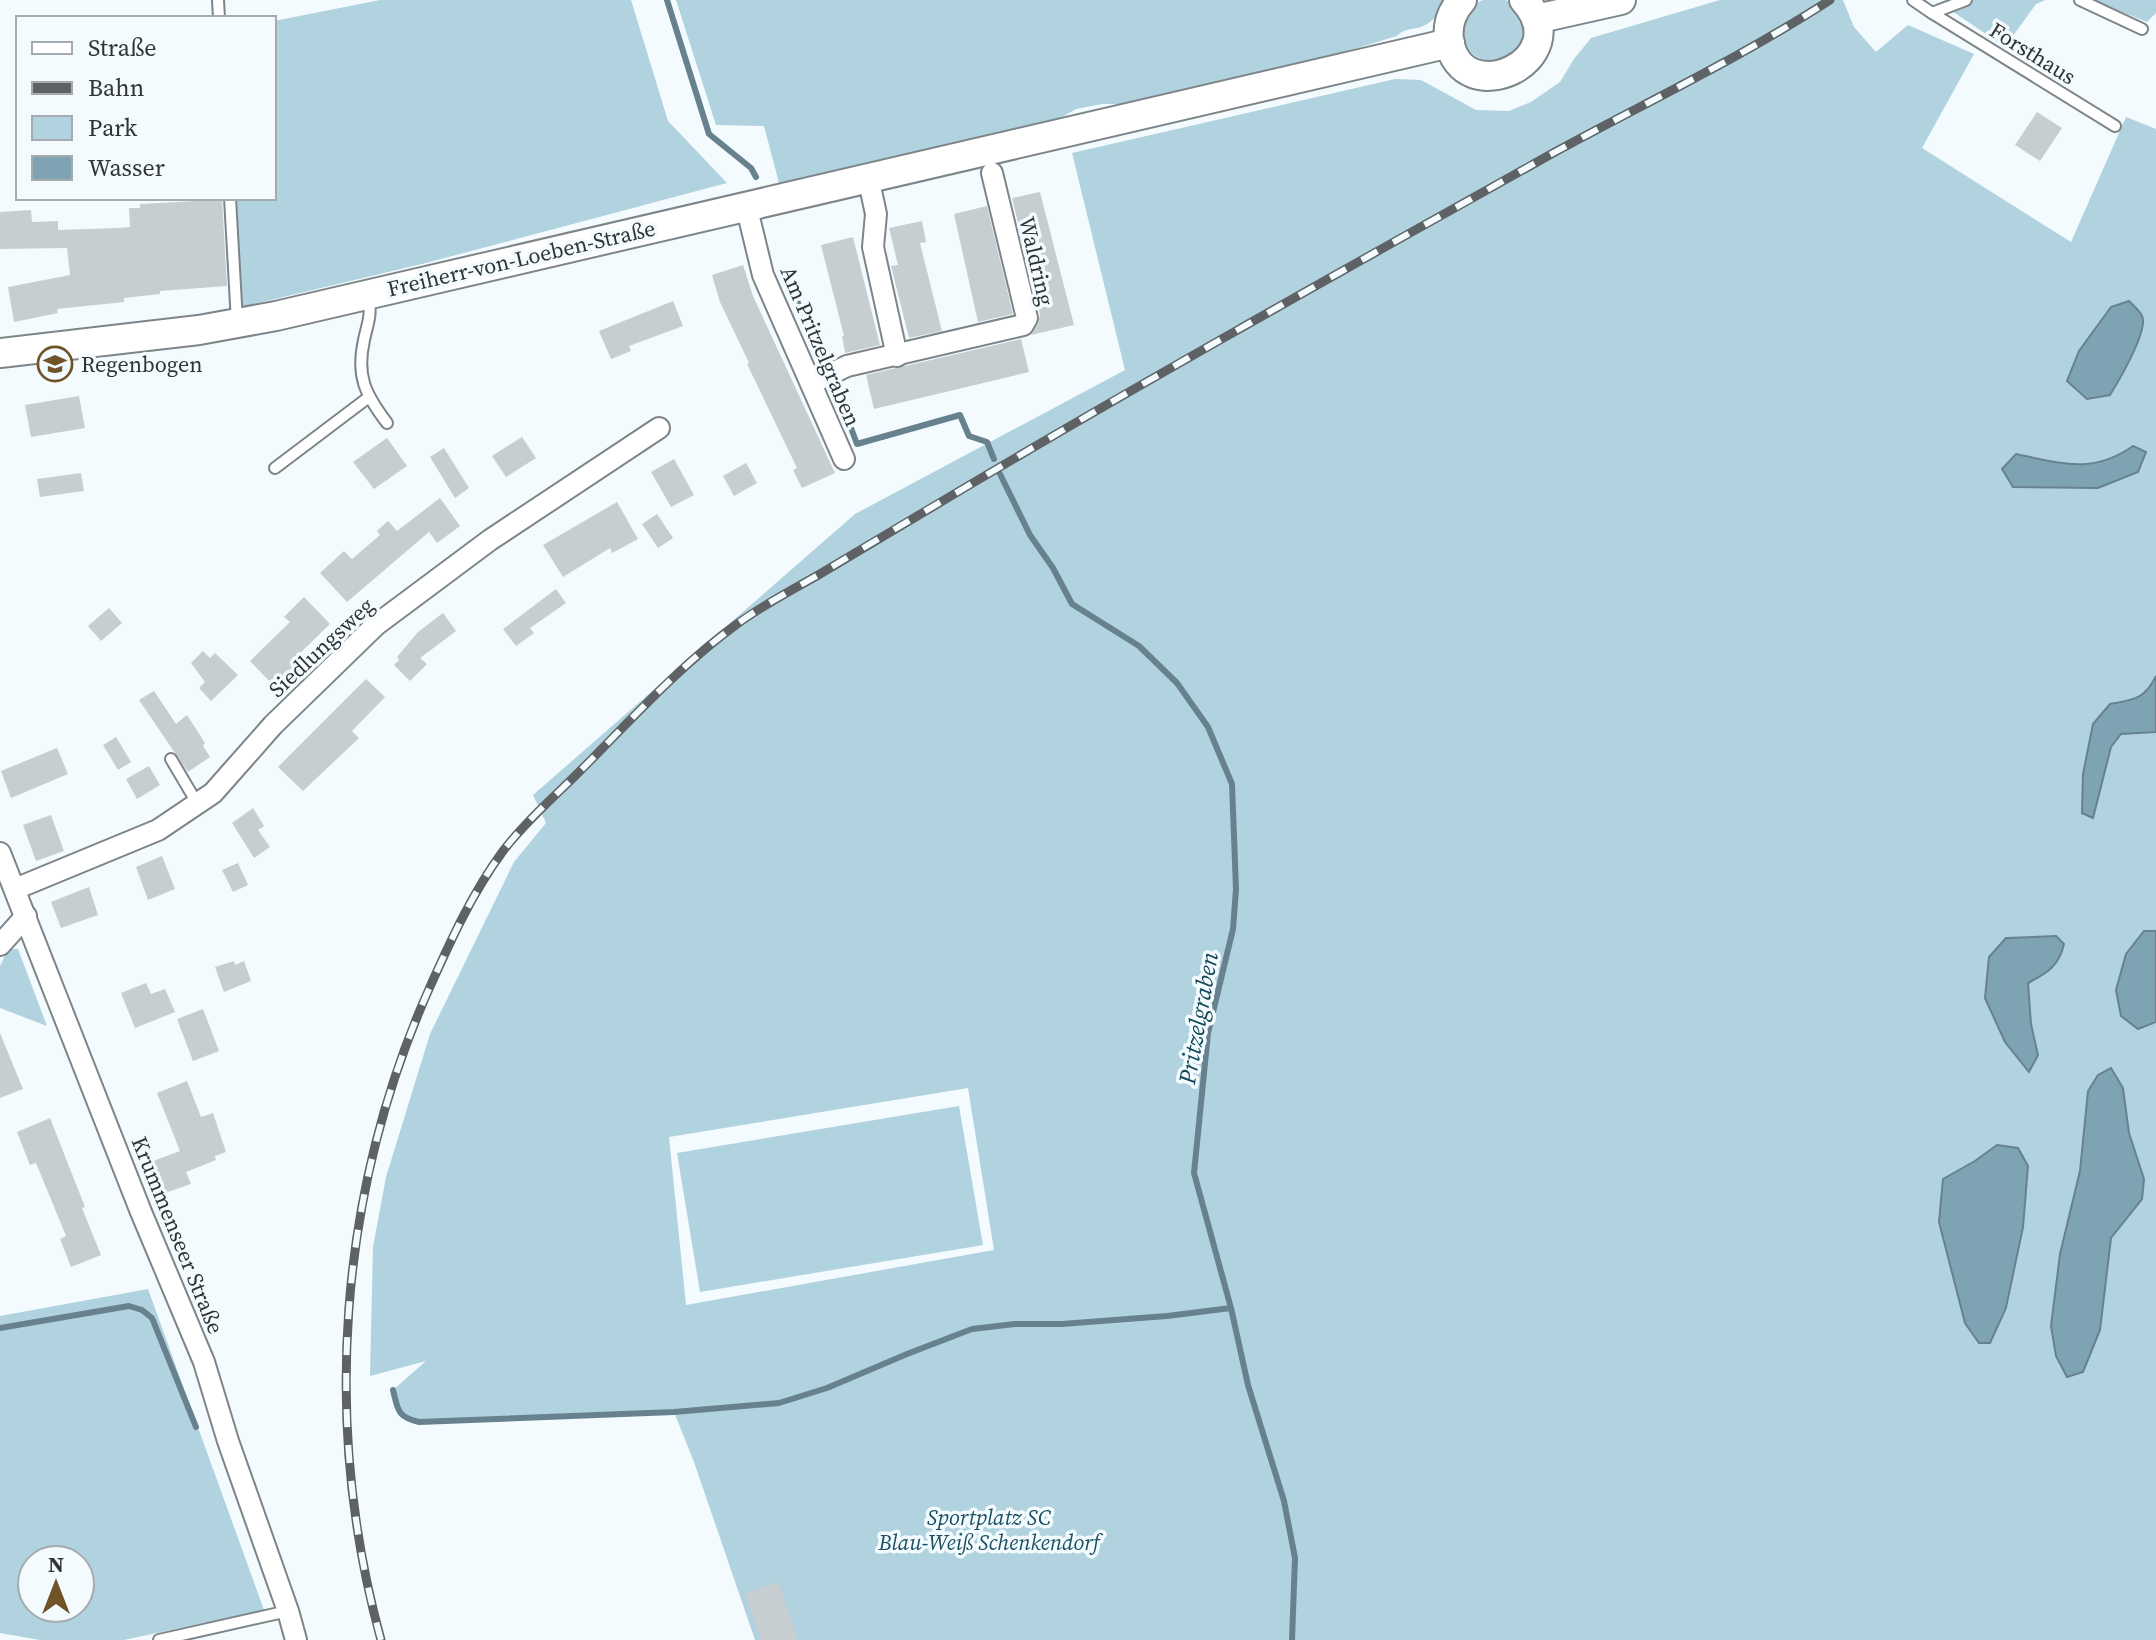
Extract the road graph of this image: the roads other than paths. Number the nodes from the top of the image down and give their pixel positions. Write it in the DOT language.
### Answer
graph roads {
  1 [pos="1462,0"];
  2 [pos="1621,0"];
  3 [pos="1913,0"];
  4 [pos="1966,0"];
  5 [pos="2080,0"];
  6 [pos="1530,9"];
  7 [pos="1932,13"];
  8 [pos="2142,29"];
  9 [pos="1450,43"];
  10 [pos="2115,126"];
  11 [pos="992,173"];
  12 [pos="868,177"];
  13 [pos="230,200"];
  14 [pos="746,205"];
  15 [pos="368,294"];
  16 [pos="237,324"];
  17 [pos="0,353"];
  18 [pos="897,356"];
  19 [pos="812,383"];
  20 [pos="369,397"];
  21 [pos="387,423"];
  22 [pos="659,428"];
  23 [pos="844,459"];
  24 [pos="275,468"];
  25 [pos="171,759"];
  26 [pos="197,803"];
  27 [pos="0,853"];
  28 [pos="15,889"];
  29 [pos="26,916"];
  30 [pos="0,945"];
  31 [pos="288,1611"];
  32 [pos="159,1640"];
  33 [pos="296,1640"];
  1 -- 9 [label="main road"];
  2 -- 6 [label="main road"];
  3 -- 7 [label="lane, Forsthaus"];
  4 -- 7 [label="lane"];
  5 -- 8 [label="lane"];
  6 -- 9 [label="main road"];
  7 -- 10 [label="lane, Forsthaus"];
  9 -- 12 [label="main road, Freiherr-von-Loeben-Straße"];
  11 -- 18 [label="street, Waldring"];
  12 -- 14 [label="main road, Freiherr-von-Loeben-Straße"];
  12 -- 18 [label="street"];
  13 -- 16 [label="lane"];
  14 -- 15 [label="main road, Freiherr-von-Loeben-Straße"];
  14 -- 19 [label="street, Am Pritzelgraben"];
  15 -- 16 [label="main road, Freiherr-von-Loeben-Straße"];
  15 -- 20 [label="lane"];
  16 -- 17 [label="main road, Freiherr-von-Loeben-Straße"];
  18 -- 19 [label="street, Waldring"];
  19 -- 23 [label="street, Am Pritzelgraben"];
  20 -- 21 [label="lane"];
  20 -- 24 [label="lane"];
  22 -- 26 [label="street, Siedlungsweg"];
  25 -- 26 [label="lane"];
  26 -- 28 [label="street, Siedlungsweg"];
  27 -- 28 [label="street, Krummenseer Straße"];
  28 -- 29 [label="street, Krummenseer Straße"];
  29 -- 30 [label="street"];
  29 -- 31 [label="street, Krummenseer Straße"];
  31 -- 32 [label="lane"];
  31 -- 33 [label="street, Krummenseer Straße"];
}
